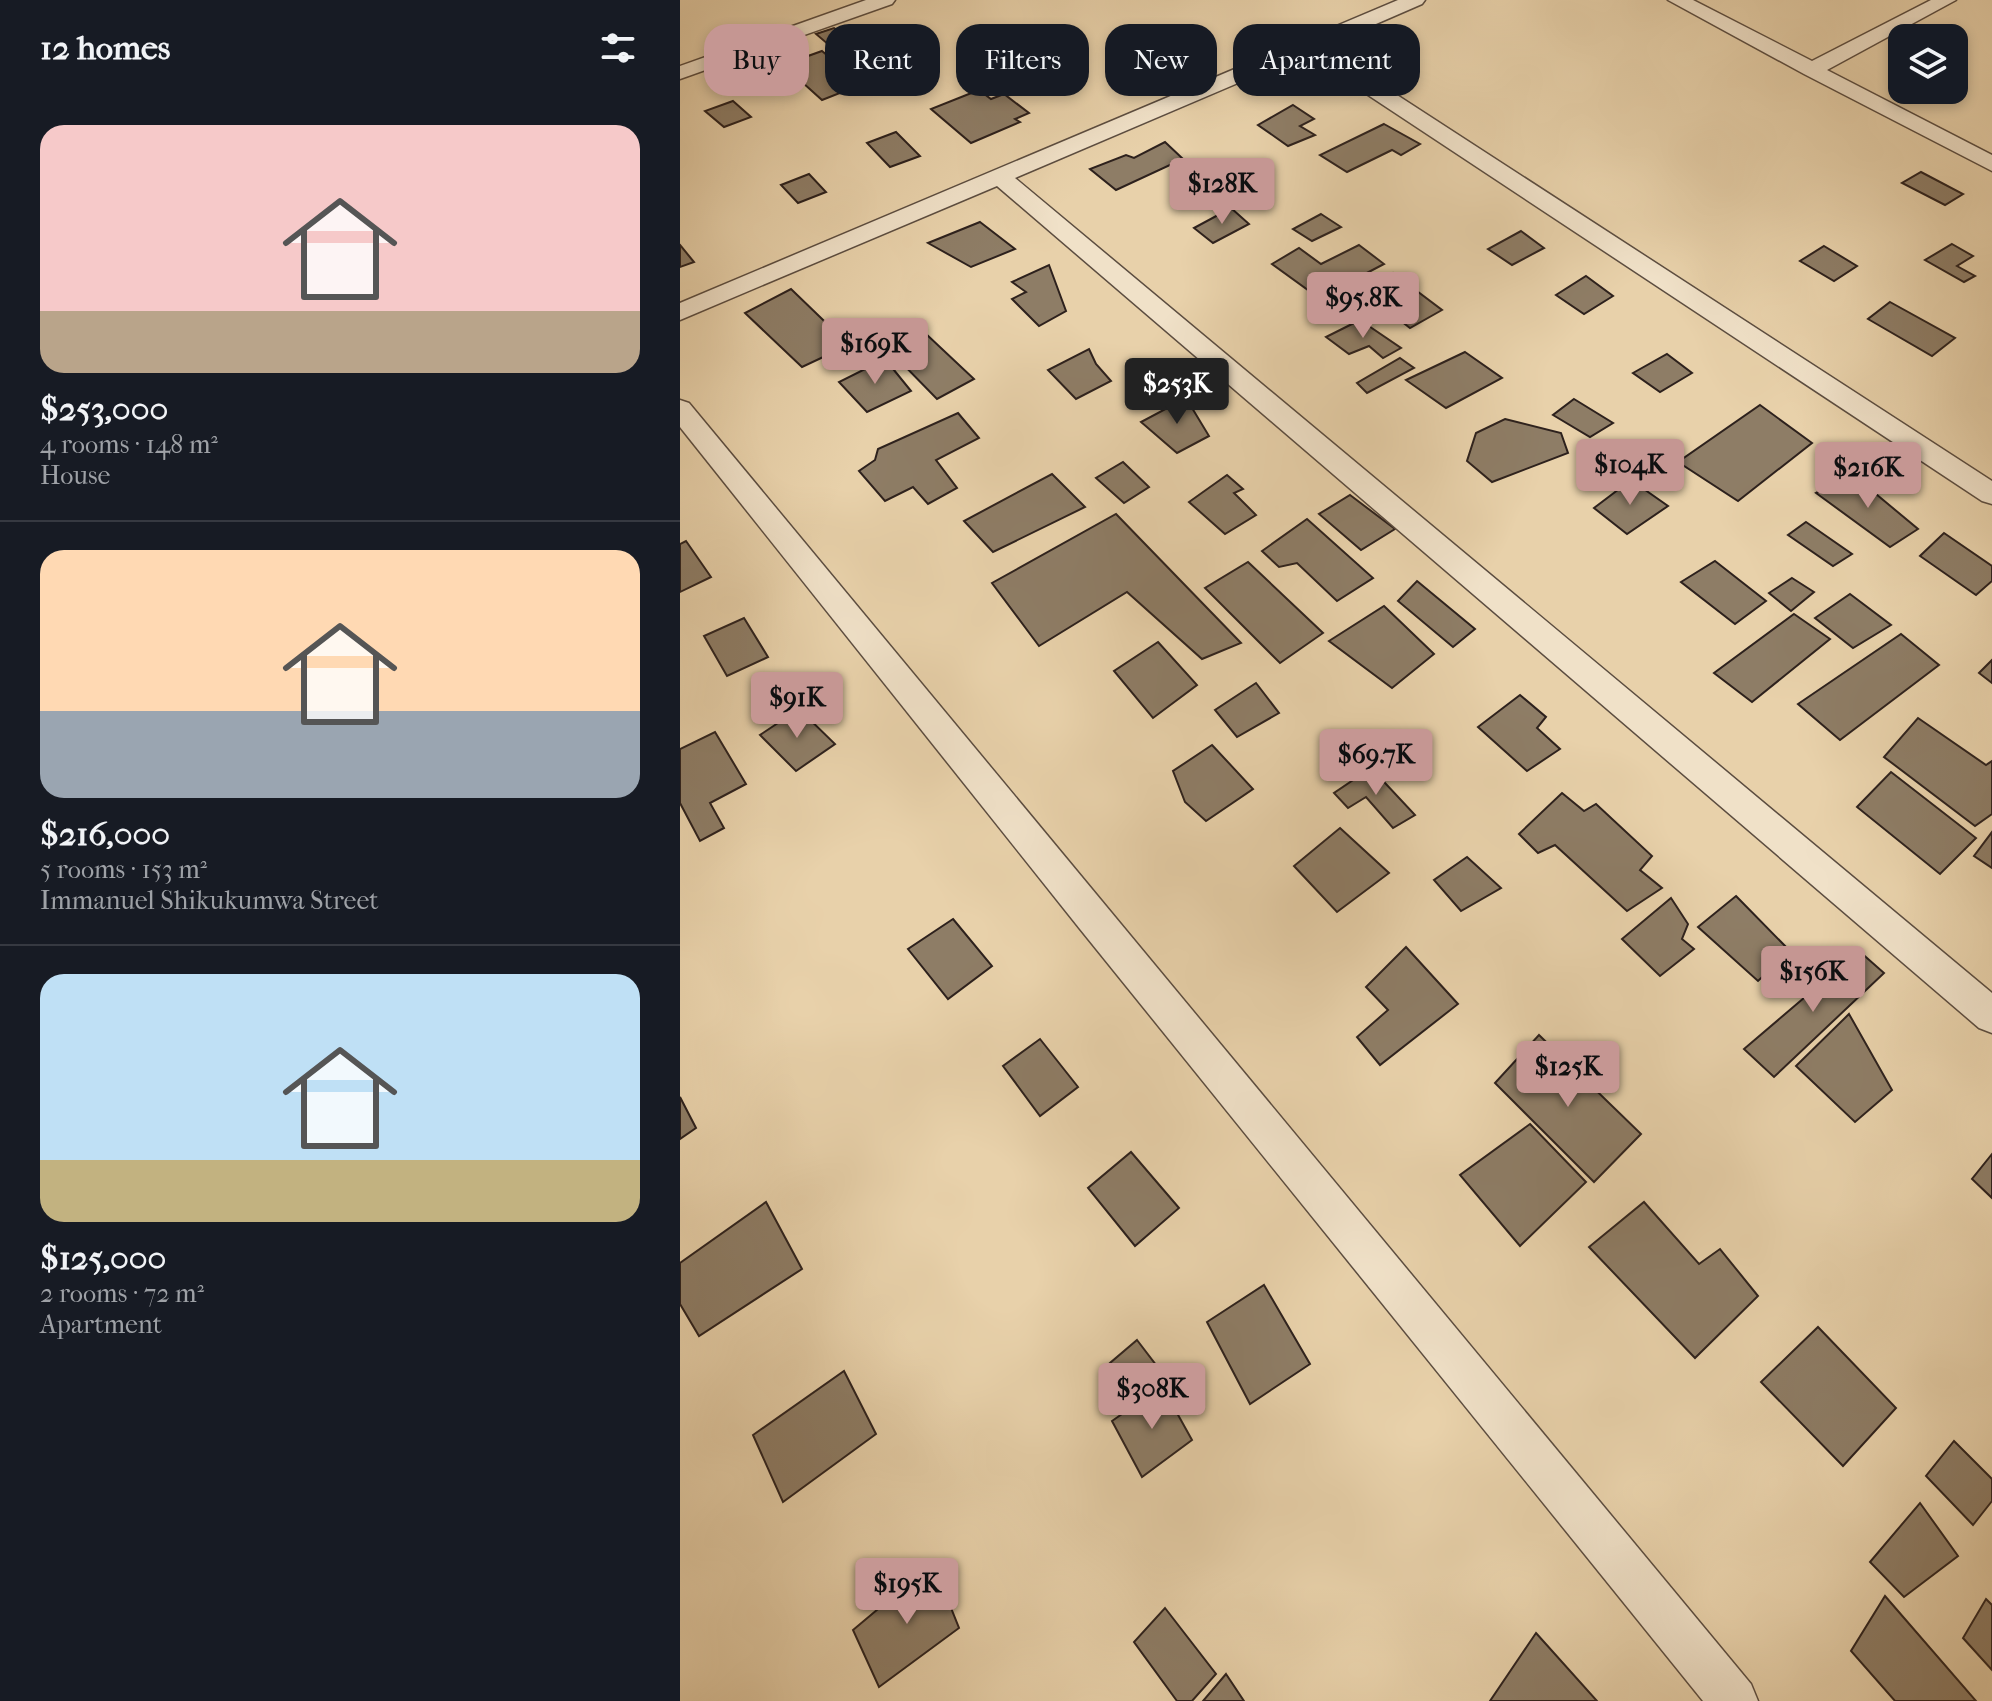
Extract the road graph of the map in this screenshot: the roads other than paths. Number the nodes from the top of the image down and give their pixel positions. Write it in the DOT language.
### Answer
graph roads {
  1 [pos="885,0"];
  2 [pos="1415,0"];
  3 [pos="1678,0"];
  4 [pos="1946,0"];
  5 [pos="1357,24"];
  6 [pos="1811,70"];
  7 [pos="680,73"];
  8 [pos="1233,76"];
  9 [pos="1384,96"];
  10 [pos="1992,164"];
  11 [pos="999,176"];
  12 [pos="680,312"];
  13 [pos="680,409"];
  14 [pos="1992,494"];
  15 [pos="1992,1016"];
  16 [pos="1734,1701"];
  1 -- 7 [label="street"];
  2 -- 5 [label="street"];
  3 -- 6 [label="street"];
  4 -- 6 [label="street"];
  6 -- 10 [label="street"];
  8 -- 11 [label="street"];
  9 -- 14 [label="street"];
  11 -- 12 [label="street"];
  11 -- 15 [label="street"];
  13 -- 16 [label="street"];
}
